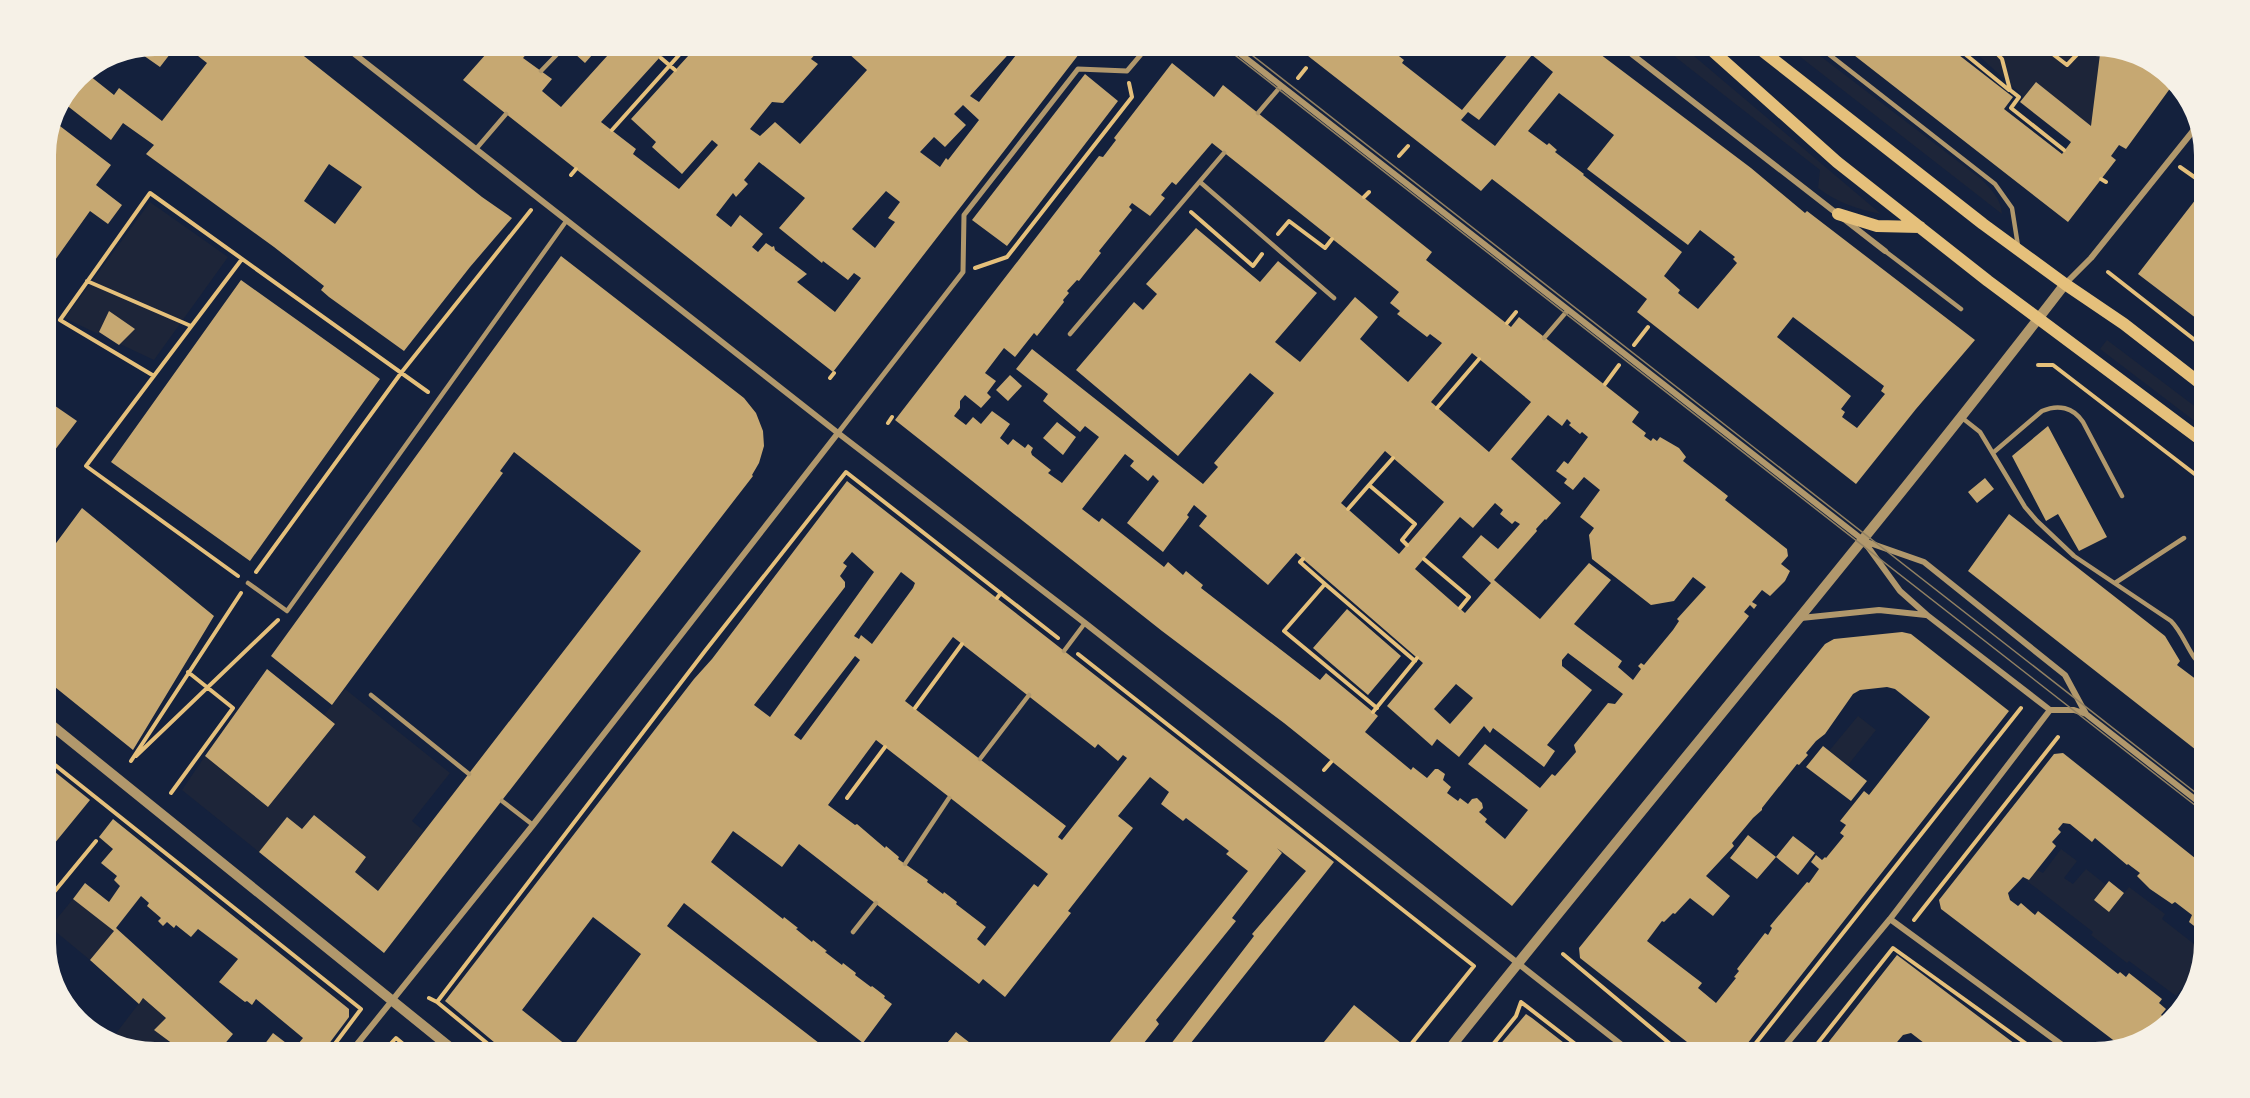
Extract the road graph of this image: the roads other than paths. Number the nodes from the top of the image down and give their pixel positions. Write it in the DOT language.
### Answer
graph roads {
  1 [pos="357,56"];
  2 [pos="555,56"];
  3 [pos="1140,56"];
  4 [pos="1243,56"];
  5 [pos="1634,56"];
  6 [pos="1718,56"];
  7 [pos="1769,56"];
  8 [pos="1831,56"];
  9 [pos="541,71"];
  10 [pos="1281,86"];
  11 [pos="1258,113"];
  12 [pos="506,114"];
  13 [pos="2192,133"];
  14 [pos="476,149"];
  15 [pos="1224,153"];
  16 [pos="1200,182"];
  17 [pos="1838,214"];
  18 [pos="567,220"];
  19 [pos="1920,227"];
  20 [pos="1885,250"];
  21 [pos="2019,251"];
  22 [pos="2065,284"];
  23 [pos="1334,298"];
  24 [pos="1961,309"];
  25 [pos="1568,310"];
  26 [pos="2039,318"];
  27 [pos="1071,334"];
  28 [pos="1544,338"];
  29 [pos="2194,378"];
  30 [pos="1961,417"];
  31 [pos="838,433"];
  32 [pos="2194,435"];
  33 [pos="1994,452"];
  34 [pos="2122,496"];
  35 [pos="2184,538"];
  36 [pos="1863,540"];
  37 [pos="248,583"];
  38 [pos="2115,583"];
  39 [pos="1927,615"];
  40 [pos="1801,618"];
  41 [pos="1085,623"];
  42 [pos="1064,651"];
  43 [pos="2194,656"];
  44 [pos="371,695"];
  45 [pos="1029,695"];
  46 [pos="2050,710"];
  47 [pos="2086,714"];
  48 [pos="56,729"];
  49 [pos="980,759"];
  50 [pos="468,774"];
  51 [pos="949,798"];
  52 [pos="2194,798"];
  53 [pos="502,801"];
  54 [pos="533,825"];
  55 [pos="905,864"];
  56 [pos="876,903"];
  57 [pos="1890,919"];
  58 [pos="853,932"];
  59 [pos="1518,963"];
  60 [pos="394,1000"];
  61 [pos="358,1042"];
  62 [pos="444,1042"];
  63 [pos="1455,1042"];
  64 [pos="1618,1042"];
  65 [pos="1788,1042"];
  66 [pos="2058,1042"];
  1 -- 14 [label="street"];
  2 -- 9 [label="lane"];
  3 -- 31 [label="street"];
  4 -- 10 [label="street"];
  5 -- 17 [label="street"];
  6 -- 19 [label="main road"];
  7 -- 21 [label="main road"];
  8 -- 21 [label="lane"];
  10 -- 11 [label="lane"];
  10 -- 25 [label="street"];
  12 -- 14 [label="lane"];
  13 -- 22 [label="street"];
  14 -- 18 [label="street"];
  15 -- 16 [label="lane"];
  16 -- 23 [label="lane"];
  16 -- 27 [label="lane"];
  17 -- 19 [label="main road"];
  17 -- 20 [label="street"];
  18 -- 31 [label="street"];
  18 -- 37 [label="lane"];
  19 -- 26 [label="main road"];
  20 -- 24 [label="lane"];
  21 -- 22 [label="main road"];
  22 -- 26 [label="street"];
  22 -- 29 [label="main road"];
  25 -- 28 [label="lane"];
  25 -- 36 [label="street"];
  26 -- 30 [label="street"];
  26 -- 32 [label="main road"];
  30 -- 33 [label="lane"];
  30 -- 36 [label="street"];
  31 -- 41 [label="street"];
  31 -- 54 [label="street"];
  33 -- 34 [label="lane"];
  33 -- 38 [label="lane"];
  35 -- 38 [label="lane"];
  36 -- 39 [label="street"];
  36 -- 40 [label="street"];
  36 -- 47 [label="street"];
  38 -- 43 [label="lane"];
  39 -- 40 [label="street"];
  39 -- 46 [label="street"];
  40 -- 59 [label="street"];
  41 -- 42 [label="lane"];
  41 -- 59 [label="street"];
  44 -- 50 [label="lane"];
  45 -- 49 [label="lane"];
  46 -- 47 [label="street"];
  46 -- 57 [label="street"];
  47 -- 52 [label="street"];
  48 -- 60 [label="street"];
  51 -- 55 [label="lane"];
  53 -- 54 [label="lane"];
  54 -- 60 [label="street"];
  56 -- 58 [label="lane"];
  57 -- 65 [label="street"];
  57 -- 66 [label="street"];
  59 -- 63 [label="street"];
  59 -- 64 [label="street"];
  60 -- 61 [label="street"];
  60 -- 62 [label="street"];
}
